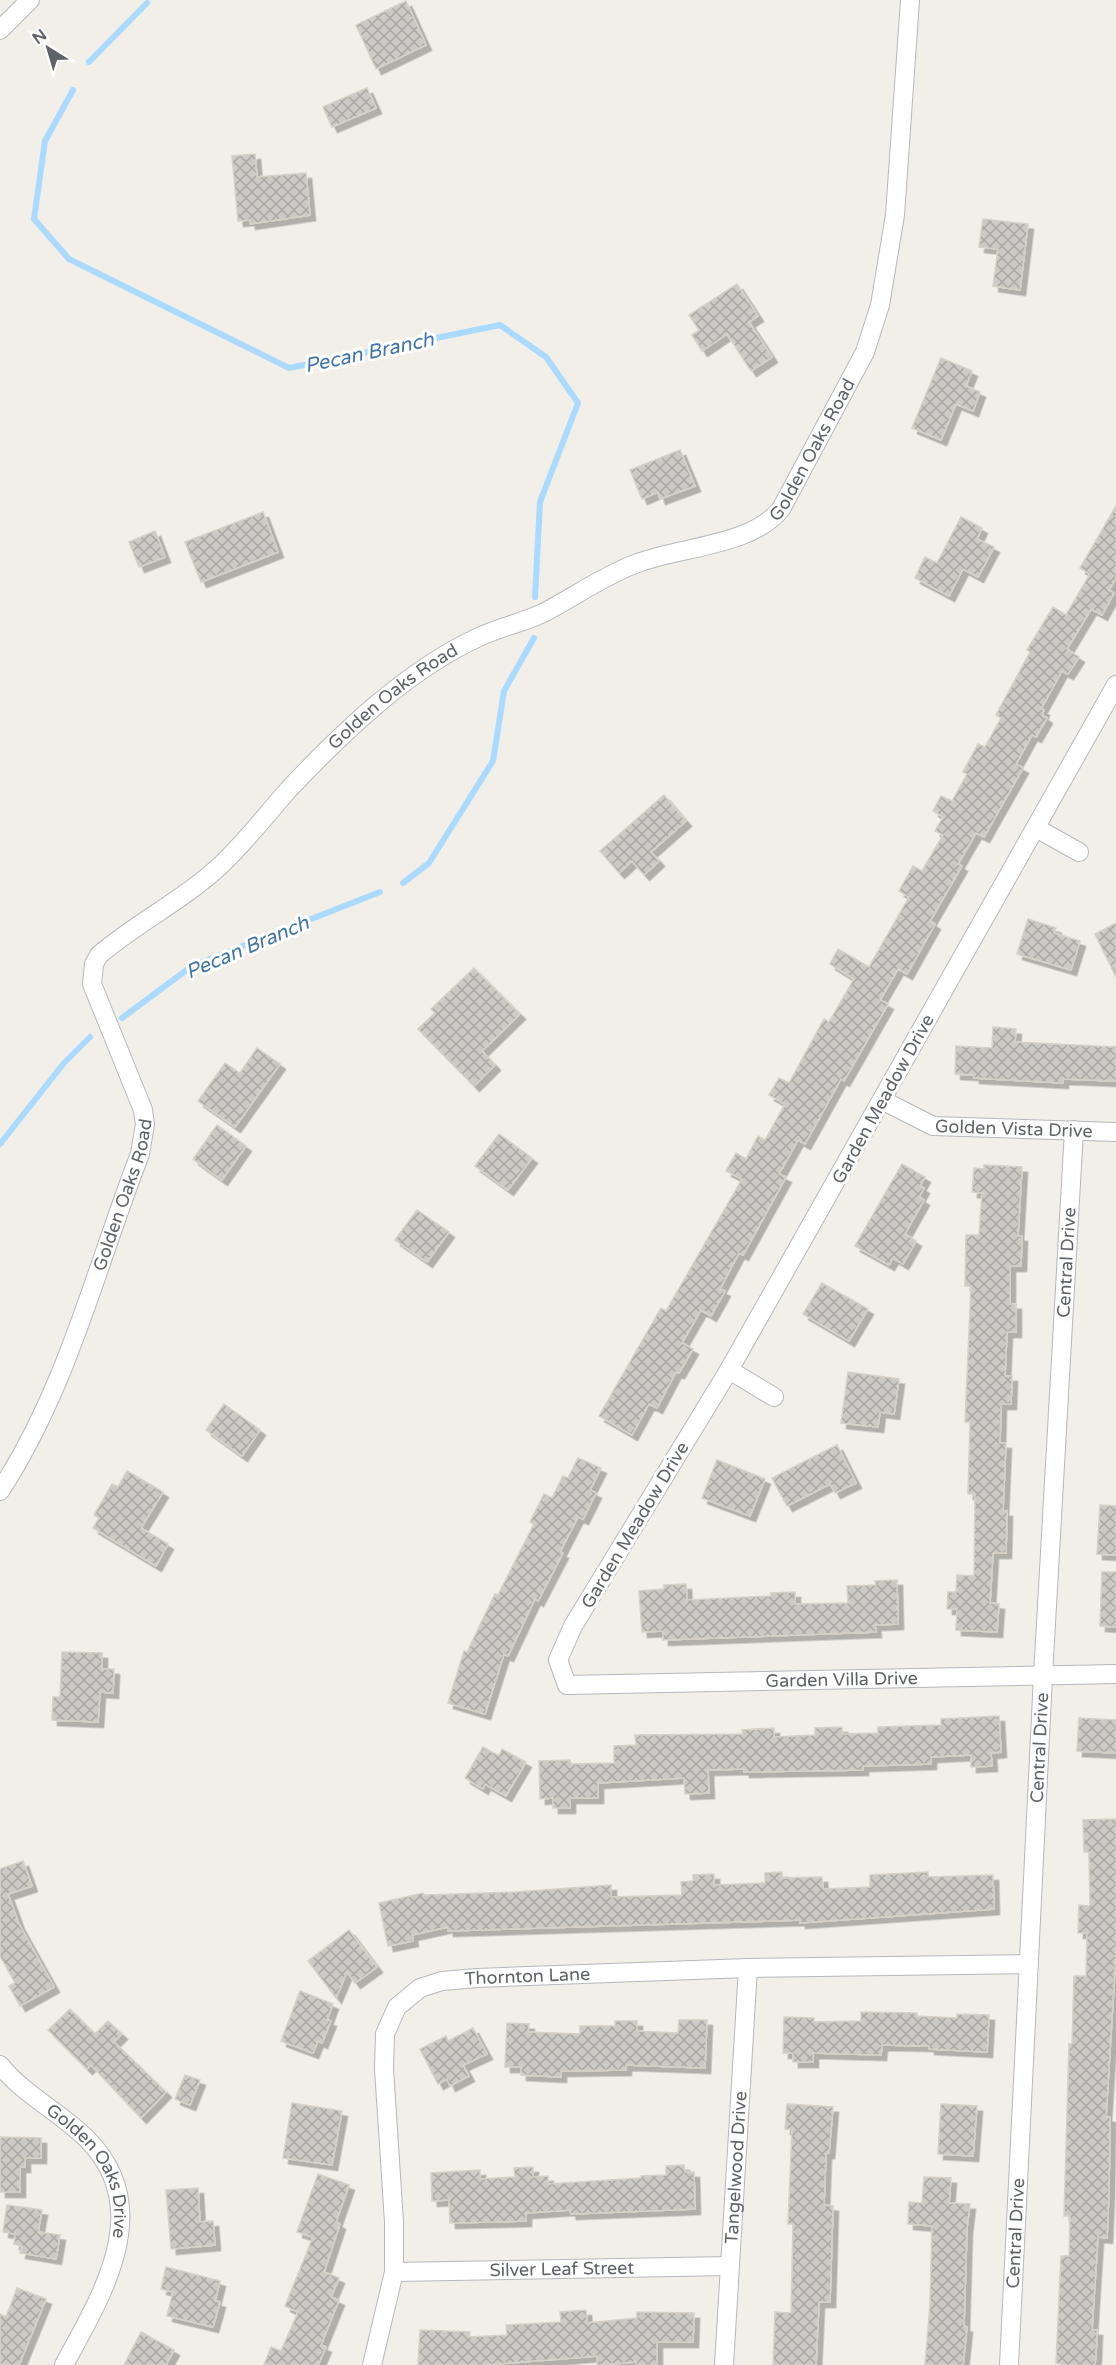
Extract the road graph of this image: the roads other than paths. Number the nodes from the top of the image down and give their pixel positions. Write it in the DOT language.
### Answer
graph roads {
  1 [pos="30,0"];
  2 [pos="910,0"];
  3 [pos="0,30"];
  4 [pos="1116,685"];
  5 [pos="1036,828"];
  6 [pos="1079,852"];
  7 [pos="882,1100"];
  8 [pos="1074,1130"];
  9 [pos="1116,1132"];
  10 [pos="729,1370"];
  11 [pos="774,1397"];
  12 [pos="0,1491"];
  13 [pos="1116,1674"];
  14 [pos="1043,1676"];
  15 [pos="567,1685"];
  16 [pos="1029,1964"];
  17 [pos="748,1968"];
  18 [pos="0,2065"];
  19 [pos="729,2266"];
  20 [pos="394,2272"];
  21 [pos="64,2365"];
  22 [pos="372,2365"];
  23 [pos="724,2365"];
  24 [pos="1010,2365"];
  1 -- 3 [label="street"];
  2 -- 12 [label="street, Golden Oaks Road"];
  4 -- 5 [label="street, Garden Meadow Drive"];
  5 -- 6 [label="street"];
  5 -- 7 [label="street, Garden Meadow Drive"];
  7 -- 8 [label="street, Golden Vista Drive"];
  7 -- 10 [label="street, Garden Meadow Drive"];
  8 -- 9 [label="street, Golden Vista Drive"];
  8 -- 14 [label="street, Central Drive"];
  10 -- 11 [label="street"];
  10 -- 15 [label="street, Garden Meadow Drive"];
  13 -- 14 [label="street, Garden Villa Drive"];
  14 -- 15 [label="street, Garden Villa Drive"];
  14 -- 16 [label="street, Central Drive"];
  16 -- 17 [label="street, Thornton Lane"];
  16 -- 24 [label="street, Central Drive"];
  17 -- 19 [label="street, Tangelwood Drive"];
  17 -- 20 [label="street, Thornton Lane"];
  18 -- 21 [label="street, Golden Oaks Drive"];
  19 -- 20 [label="street, Silver Leaf Street"];
  19 -- 23 [label="street, Tangelwood Drive"];
  20 -- 22 [label="street, Thornton Lane"];
}
